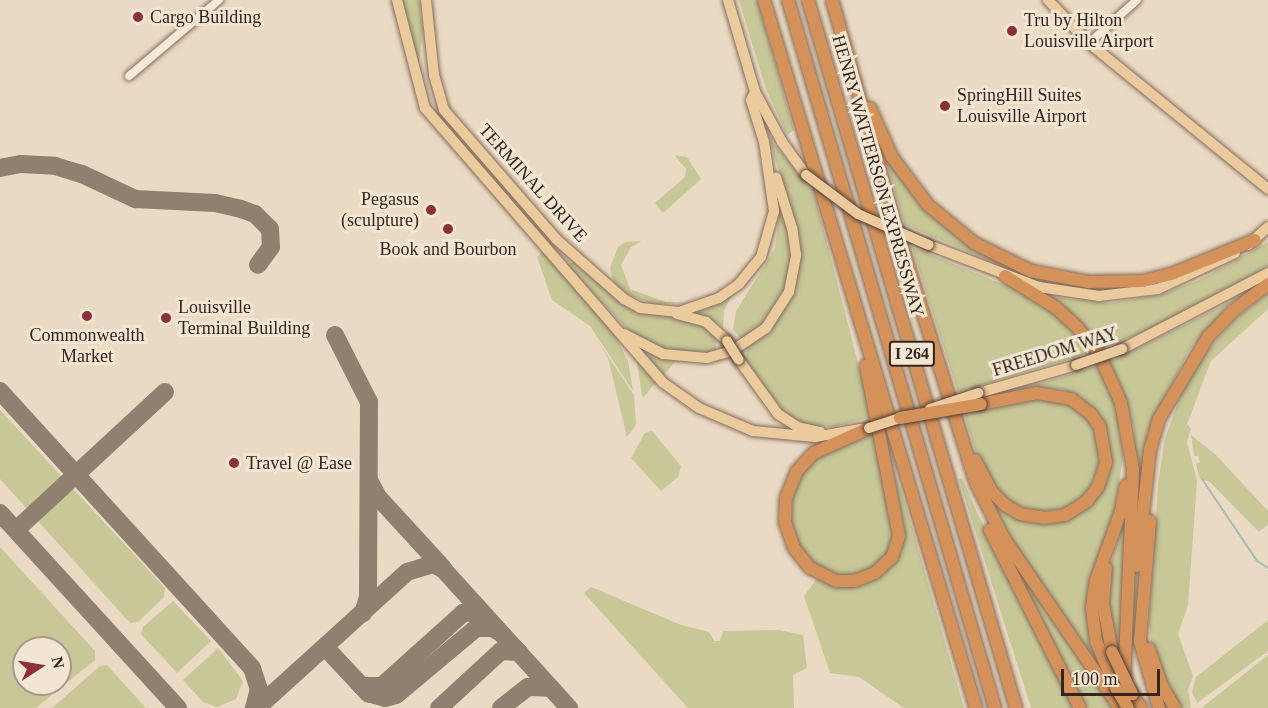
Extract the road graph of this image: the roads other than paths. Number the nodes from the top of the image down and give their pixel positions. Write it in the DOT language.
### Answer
graph roads {
  1 [pos="219,0"];
  2 [pos="397,0"];
  3 [pos="426,0"];
  4 [pos="728,0"];
  5 [pos="764,0"];
  6 [pos="770,0"];
  7 [pos="788,0"];
  8 [pos="808,0"];
  9 [pos="832,0"];
  10 [pos="1047,0"];
  11 [pos="1137,0"];
  12 [pos="770,15"];
  13 [pos="1089,43"];
  14 [pos="846,46"];
  15 [pos="129,76"];
  16 [pos="754,92"];
  17 [pos="764,142"];
  18 [pos="1268,189"];
  19 [pos="1268,227"];
  20 [pos="1268,233"];
  21 [pos="1255,240"];
  22 [pos="1268,273"];
  23 [pos="1005,276"];
  24 [pos="1268,284"];
  25 [pos="665,312"];
  26 [pos="618,331"];
  27 [pos="862,335"];
  28 [pos="979,398"];
  29 [pos="952,407"];
  30 [pos="1166,410"];
  31 [pos="900,418"];
  32 [pos="869,428"];
  33 [pos="840,432"];
  34 [pos="959,432"];
  35 [pos="1130,463"];
  36 [pos="1113,532"];
  37 [pos="968,545"];
  38 [pos="939,588"];
  39 [pos="1144,595"];
  40 [pos="1127,647"];
  41 [pos="1119,706"];
  42 [pos="970,708"];
  43 [pos="976,708"];
  44 [pos="995,708"];
  45 [pos="1016,708"];
  46 [pos="1023,708"];
  47 [pos="1080,708"];
  48 [pos="1128,708"];
  49 [pos="1141,708"];
  50 [pos="1159,708"];
  51 [pos="1175,708"];
  1 -- 15 [label="street"];
  2 -- 26 [label="main road"];
  3 -- 25 [label="main road, TERMINAL DRIVE"];
  4 -- 16 [label="main road, TERMINAL DRIVE"];
  5 -- 12 [label="highway"];
  6 -- 12 [label="highway"];
  7 -- 44 [label="highway, HENRY WATTERSON EXPRESSWAY / I 264"];
  8 -- 37 [label="highway, HENRY WATTERSON EXPRESSWAY / I 264"];
  9 -- 14 [label="highway"];
  10 -- 13 [label="main road"];
  11 -- 13 [label="street"];
  12 -- 27 [label="highway"];
  13 -- 18 [label="main road"];
  14 -- 21 [label="highway"];
  14 -- 29 [label="highway"];
  16 -- 17 [label="main road, TERMINAL DRIVE"];
  16 -- 23 [label="main road, TERMINAL DRIVE, bridge"];
  17 -- 25 [label="main road, TERMINAL DRIVE"];
  17 -- 26 [label="main road"];
  19 -- 21 [label="main road"];
  20 -- 21 [label="main road"];
  21 -- 23 [label="main road, TERMINAL DRIVE"];
  22 -- 28 [label="main road, FREEDOM WAY, bridge"];
  23 -- 35 [label="highway"];
  24 -- 30 [label="highway"];
  25 -- 33 [label="main road, bridge"];
  26 -- 33 [label="main road"];
  27 -- 32 [label="highway"];
  27 -- 38 [label="highway"];
  28 -- 29 [label="highway"];
  28 -- 31 [label="highway, bridge"];
  29 -- 34 [label="highway"];
  30 -- 39 [label="highway"];
  30 -- 40 [label="highway"];
  31 -- 32 [label="main road, bridge"];
  32 -- 33 [label="main road"];
  34 -- 41 [label="highway"];
  34 -- 47 [label="highway"];
  35 -- 36 [label="highway"];
  35 -- 40 [label="highway"];
  36 -- 48 [label="highway, bridge"];
  36 -- 49 [label="highway, bridge"];
  37 -- 45 [label="highway, HENRY WATTERSON EXPRESSWAY / I 264"];
  37 -- 46 [label="highway"];
  38 -- 42 [label="highway"];
  38 -- 43 [label="highway"];
  39 -- 50 [label="highway"];
  39 -- 51 [label="highway"];
  40 -- 41 [label="highway"];
}
